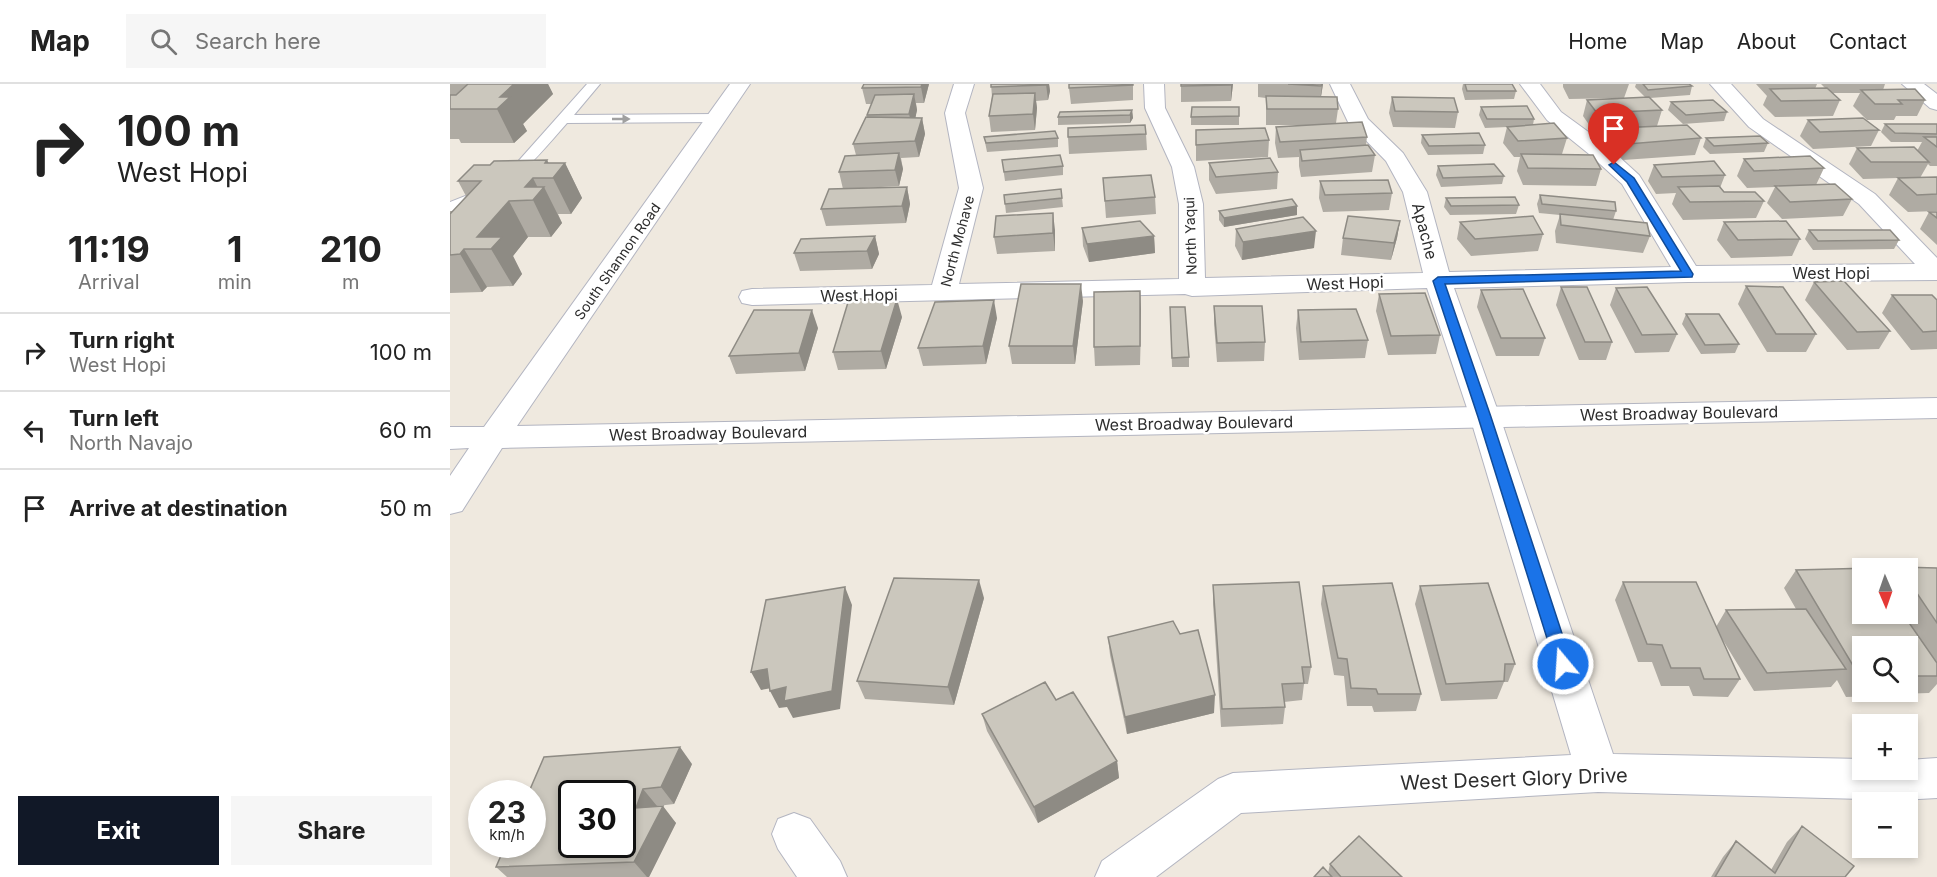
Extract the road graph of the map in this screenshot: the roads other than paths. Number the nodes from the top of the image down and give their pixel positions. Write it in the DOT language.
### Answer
graph roads {
  1 [pos="594,84"];
  2 [pos="740,84"];
  3 [pos="963,84"];
  4 [pos="1154,84"];
  5 [pos="1340,84"];
  6 [pos="1530,84"];
  7 [pos="1720,84"];
  8 [pos="1912,84"];
  9 [pos="1937,104"];
  10 [pos="717,118"];
  11 [pos="563,119"];
  12 [pos="450,208"];
  13 [pos="1936,272"];
  14 [pos="1688,274"];
  15 [pos="1438,281"];
  16 [pos="1192,288"];
  17 [pos="943,294"];
  18 [pos="752,297"];
  19 [pos="1937,408"];
  20 [pos="1485,417"];
  21 [pos="493,437"];
  22 [pos="450,438"];
  23 [pos="450,502"];
  24 [pos="1598,773"];
  25 [pos="1935,781"];
  26 [pos="794,834"];
  27 [pos="824,877"];
  28 [pos="1118,877"];
  1 -- 11 [label="lane"];
  2 -- 10 [label="street, South Shannon Road"];
  3 -- 17 [label="street, North Mohave"];
  4 -- 16 [label="street, North Yaqui"];
  5 -- 15 [label="street, Apache"];
  6 -- 14 [label="street"];
  7 -- 13 [label="street"];
  8 -- 9 [label="street"];
  11 -- 10 [label="lane, one-way"];
  10 -- 21 [label="street, South Shannon Road"];
  11 -- 12 [label="lane"];
  13 -- 14 [label="street, West Hopi"];
  14 -- 15 [label="street, West Hopi"];
  15 -- 16 [label="street, West Hopi"];
  15 -- 20 [label="street, Apache"];
  16 -- 17 [label="street, West Hopi"];
  17 -- 18 [label="street, West Hopi"];
  19 -- 20 [label="street, West Broadway Boulevard"];
  20 -- 21 [label="street, West Broadway Boulevard"];
  20 -- 24 [label="street, Apache"];
  21 -- 22 [label="street, West Broadway Boulevard"];
  21 -- 23 [label="street, South Shannon Road"];
  24 -- 25 [label="street, West Desert Glory Drive"];
  24 -- 28 [label="street, West Desert Glory Drive"];
  26 -- 27 [label="street"];
}
